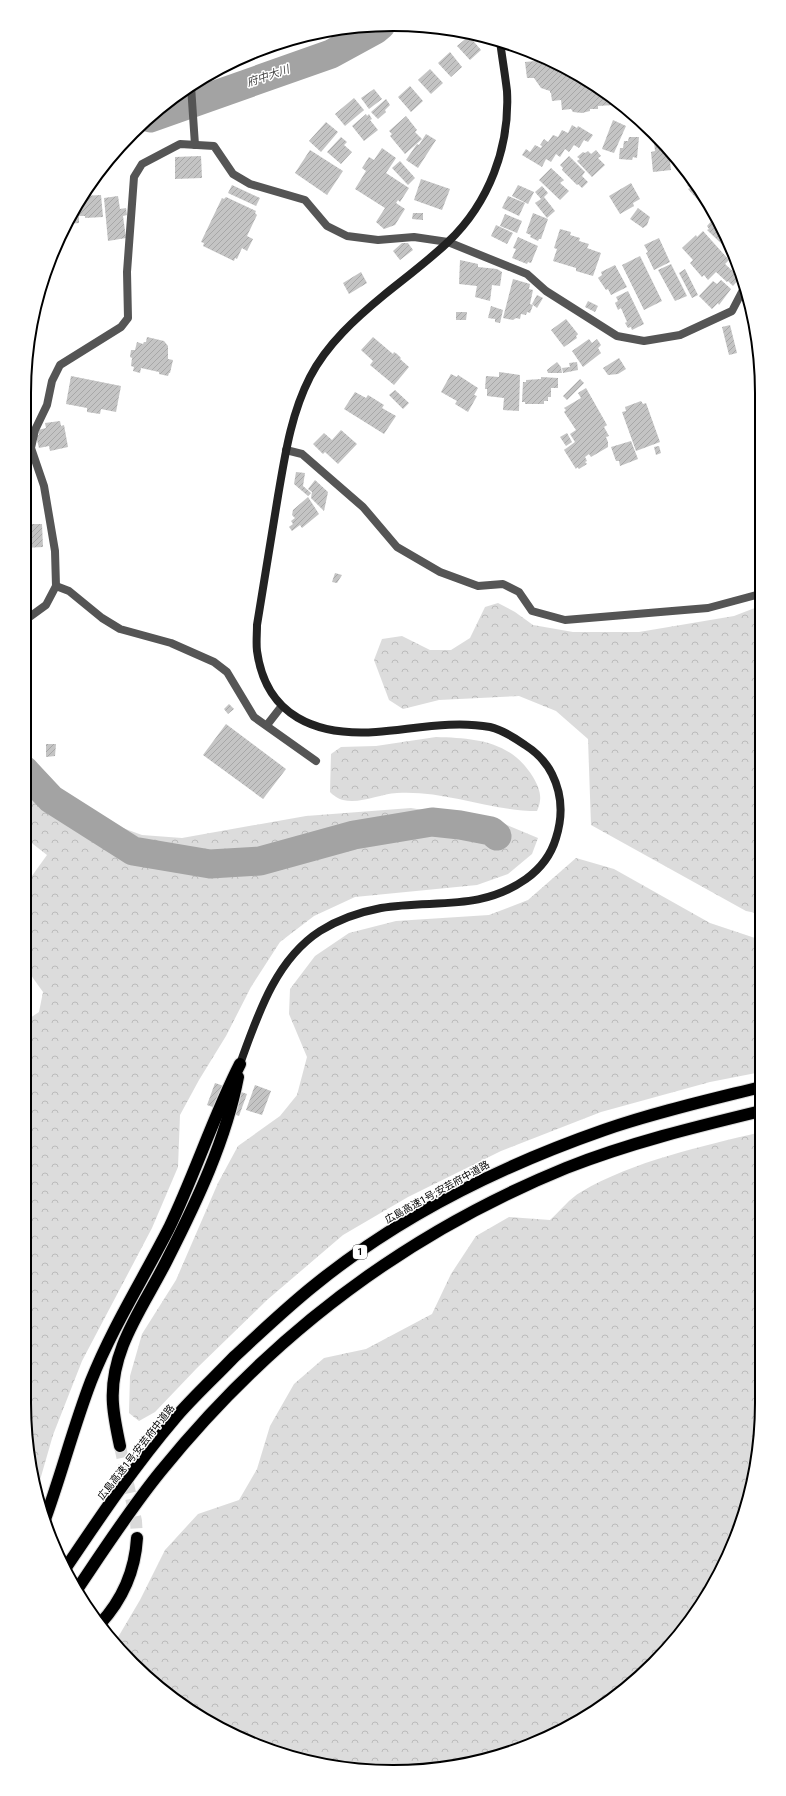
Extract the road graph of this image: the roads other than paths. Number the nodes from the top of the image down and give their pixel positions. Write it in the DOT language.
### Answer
graph roads {
  1 [pos="501,47"];
  2 [pos="191,92"];
  3 [pos="194,141"];
  4 [pos="448,242"];
  5 [pos="741,293"];
  6 [pos="286,450"];
  7 [pos="56,586"];
  8 [pos="755,595"];
  9 [pos="31,616"];
  10 [pos="281,707"];
  11 [pos="267,725"];
  12 [pos="316,761"];
  13 [pos="240,1064"];
  14 [pos="755,1088"];
  15 [pos="755,1112"];
  16 [pos="120,1446"];
  17 [pos="48,1511"];
  18 [pos="137,1538"];
  19 [pos="69,1564"];
  20 [pos="80,1585"];
  21 [pos="104,1620"];
  1 -- 4 [label="street"];
  2 -- 3 [label="street"];
  3 -- 4 [label="street"];
  3 -- 7 [label="street"];
  4 -- 5 [label="street"];
  4 -- 6 [label="street"];
  6 -- 8 [label="street"];
  6 -- 10 [label="street"];
  7 -- 9 [label="street"];
  7 -- 11 [label="street"];
  10 -- 11 [label="street"];
  10 -- 13 [label="street"];
  11 -- 12 [label="street"];
  13 -- 16 [label="highway"];
  13 -- 17 [label="highway"];
  14 -- 19 [label="highway, 広島高速1号;安芸府中道路 / 1"];
  15 -- 20 [label="highway, 1"];
  18 -- 21 [label="highway"];
}
